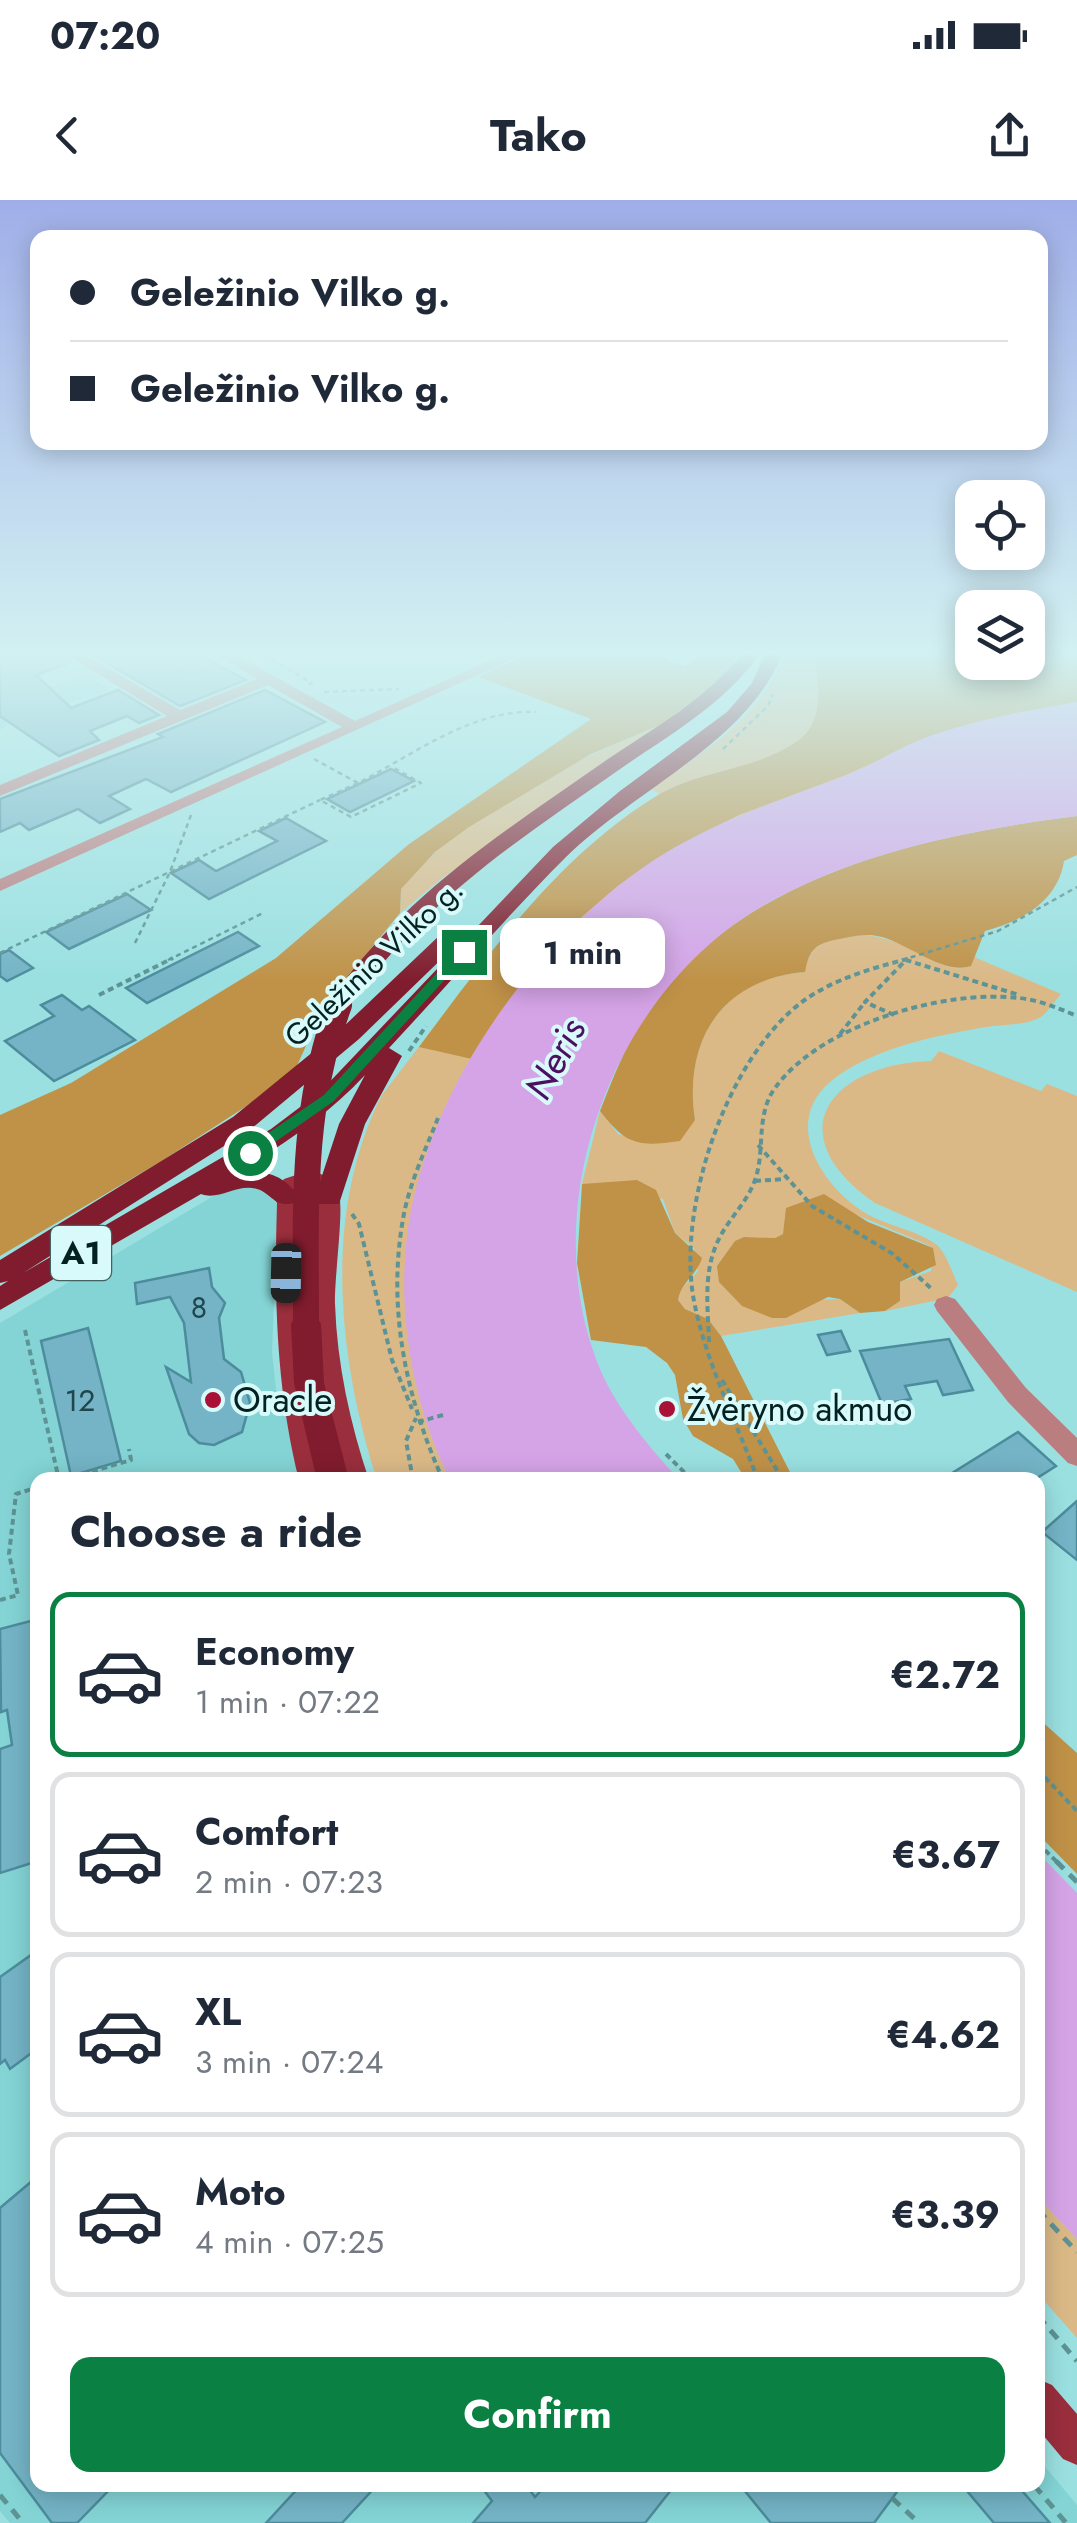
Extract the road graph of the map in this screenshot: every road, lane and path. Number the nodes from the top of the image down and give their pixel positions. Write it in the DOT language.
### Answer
graph roads {
  1 [pos="66,763"];
  2 [pos="274,763"];
  3 [pos="323,763"];
  4 [pos="397,763"];
  5 [pos="616,763"];
  6 [pos="647,763"];
  7 [pos="670,763"];
  8 [pos="392,767"];
  9 [pos="358,783"];
  10 [pos="0,791"];
  11 [pos="198,798"];
  12 [pos="320,800"];
  13 [pos="170,872"];
  14 [pos="0,886"];
  15 [pos="1077,887"];
  16 [pos="262,912"];
  17 [pos="135,943"];
  18 [pos="0,952"];
  19 [pos="906,960"];
  20 [pos="440,978"];
  21 [pos="99,995"];
  22 [pos="1037,1001"];
  23 [pos="864,1002"];
  24 [pos="894,1015"];
  25 [pos="1077,1016"];
  26 [pos="427,1024"];
  27 [pos="839,1036"];
  28 [pos="405,1056"];
  29 [pos="438,1118"];
  30 [pos="758,1145"];
  31 [pos="788,1179"];
  32 [pos="755,1182"];
  33 [pos="284,1196"];
  34 [pos="339,1204"];
  35 [pos="162,1207"];
  36 [pos="0,1273"];
  37 [pos="0,1299"];
  38 [pos="946,1304"];
  39 [pos="25,1330"];
  40 [pos="709,1347"];
  41 [pos="716,1372"];
  42 [pos="443,1415"];
  43 [pos="417,1421"];
  44 [pos="128,1449"];
  45 [pos="666,1454"];
  46 [pos="1077,1456"];
  47 [pos="59,1472"];
  48 [pos="89,1472"];
  49 [pos="310,1472"];
  50 [pos="332,1472"];
  51 [pos="353,1472"];
  52 [pos="412,1472"];
  53 [pos="439,1472"];
  54 [pos="684,1472"];
  55 [pos="755,1472"];
  56 [pos="778,1472"];
  57 [pos="30,1490"];
  58 [pos="0,1600"];
  59 [pos="1045,1777"];
  60 [pos="1077,1811"];
  61 [pos="1045,1850"];
  62 [pos="1077,1882"];
  63 [pos="1045,2218"];
  64 [pos="1077,2252"];
  65 [pos="1045,2324"];
  66 [pos="1077,2361"];
  67 [pos="1045,2407"];
  68 [pos="1077,2445"];
  69 [pos="1040,2492"];
  70 [pos="0,2495"];
  71 [pos="892,2498"];
  72 [pos="23,2523"];
  73 [pos="919,2523"];
  74 [pos="1066,2523"];
  1 -- 10 [label="street"];
  2 -- 11 [label="street"];
  3 -- 9 [label="path"];
  4 -- 8 [label="path"];
  5 -- 50 [label="highway, bridge"];
  6 -- 36 [label="highway, Geležinio Vilko g. / A1"];
  7 -- 20 [label="highway, Geležinio Vilko g. / A1"];
  8 -- 9 [label="path"];
  8 -- 12 [label="path"];
  9 -- 12 [label="path"];
  11 -- 13 [label="path"];
  11 -- 14 [label="street"];
  12 -- 13 [label="path"];
  13 -- 17 [label="path"];
  13 -- 18 [label="path"];
  15 -- 19 [label="path"];
  16 -- 21 [label="path"];
  19 -- 22 [label="path"];
  19 -- 23 [label="path"];
  19 -- 40 [label="path"];
  20 -- 34 [label="highway"];
  20 -- 35 [label="highway, Geležinio Vilko g. / A1"];
  22 -- 24 [label="path"];
  22 -- 25 [label="path"];
  23 -- 24 [label="path"];
  23 -- 27 [label="path"];
  24 -- 27 [label="path"];
  26 -- 28 [label="path"];
  27 -- 30 [label="path"];
  29 -- 43 [label="path"];
  30 -- 31 [label="path"];
  30 -- 32 [label="path"];
  31 -- 32 [label="path"];
  31 -- 38 [label="path"];
  32 -- 40 [label="path"];
  33 -- 34 [label="main road"];
  33 -- 35 [label="highway"];
  33 -- 49 [label="main road"];
  34 -- 43 [label="path"];
  34 -- 51 [label="main road"];
  35 -- 37 [label="highway, Geležinio Vilko g. / A1"];
  38 -- 46 [label="street"];
  39 -- 47 [label="path"];
  40 -- 41 [label="path"];
  41 -- 55 [label="path"];
  41 -- 56 [label="path"];
  42 -- 43 [label="path"];
  43 -- 52 [label="path"];
  43 -- 53 [label="path"];
  44 -- 48 [label="path"];
  45 -- 54 [label="path"];
  57 -- 58 [label="path"];
  59 -- 60 [label="path"];
  61 -- 62 [label="path"];
  63 -- 64 [label="path"];
  65 -- 66 [label="path"];
  67 -- 68 [label="main road"];
  69 -- 74 [label="path"];
  70 -- 72 [label="path"];
  71 -- 73 [label="path"];
}
